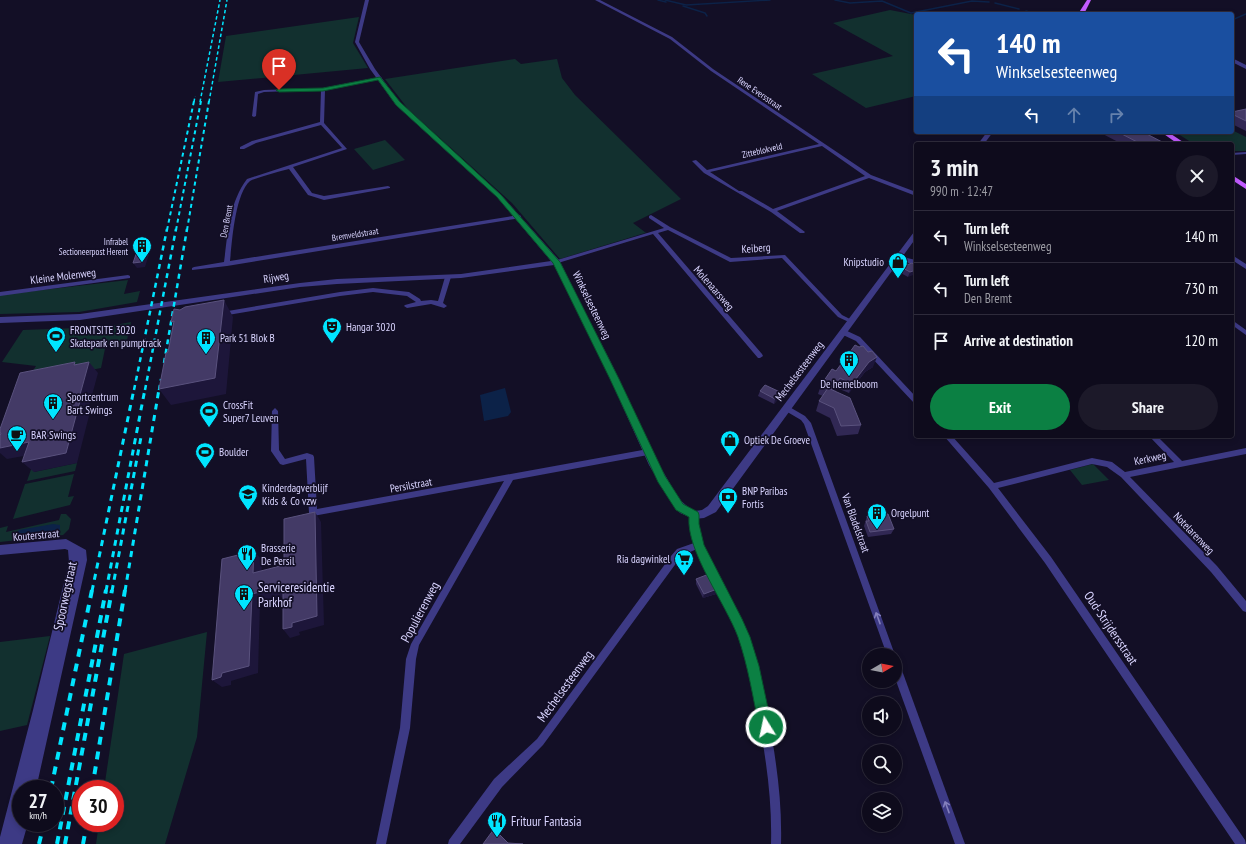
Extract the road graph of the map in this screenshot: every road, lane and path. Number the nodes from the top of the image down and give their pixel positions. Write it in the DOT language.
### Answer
graph roads {
  1 [pos="367,0"];
  2 [pos="597,0"];
  3 [pos="1088,2"];
  4 [pos="1078,12"];
  5 [pos="1082,12"];
  6 [pos="1234,61"];
  7 [pos="1246,67"];
  8 [pos="380,78"];
  9 [pos="323,89"];
  10 [pos="254,116"];
  11 [pos="322,123"];
  12 [pos="1161,134"];
  13 [pos="1167,134"];
  14 [pos="1172,142"];
  15 [pos="1180,142"];
  16 [pos="822,145"];
  17 [pos="242,148"];
  18 [pos="1234,154"];
  19 [pos="1246,154"];
  20 [pos="694,161"];
  21 [pos="290,166"];
  22 [pos="706,172"];
  23 [pos="869,176"];
  24 [pos="1234,178"];
  25 [pos="1234,182"];
  26 [pos="388,187"];
  27 [pos="1246,187"];
  28 [pos="1246,191"];
  29 [pos="914,193"];
  30 [pos="773,211"];
  31 [pos="519,217"];
  32 [pos="651,217"];
  33 [pos="668,228"];
  34 [pos="654,232"];
  35 [pos="802,232"];
  36 [pos="914,236"];
  37 [pos="898,258"];
  38 [pos="1234,258"];
  39 [pos="556,262"];
  40 [pos="914,262"];
  41 [pos="226,264"];
  42 [pos="1246,267"];
  43 [pos="194,269"];
  44 [pos="448,277"];
  45 [pos="128,278"];
  46 [pos="0,294"];
  47 [pos="419,303"];
  48 [pos="407,306"];
  49 [pos="216,315"];
  50 [pos="0,320"];
  51 [pos="851,321"];
  52 [pos="1234,324"];
  53 [pos="843,332"];
  54 [pos="1246,333"];
  55 [pos="760,356"];
  56 [pos="914,399"];
  57 [pos="786,408"];
  58 [pos="275,411"];
  59 [pos="950,438"];
  60 [pos="1155,438"];
  61 [pos="1246,451"];
  62 [pos="648,452"];
  63 [pos="1180,463"];
  64 [pos="1124,475"];
  65 [pos="510,478"];
  66 [pos="992,486"];
  67 [pos="694,515"];
  68 [pos="698,545"];
  69 [pos="74,547"];
  70 [pos="0,550"];
  71 [pos="1246,608"];
  72 [pos="888,648"];
  73 [pos="902,684"];
  74 [pos="31,780"];
  75 [pos="18,832"];
  76 [pos="5,844"];
  77 [pos="15,844"];
  78 [pos="380,844"];
  79 [pos="453,844"];
  80 [pos="776,844"];
  81 [pos="960,844"];
  82 [pos="1241,844"];
  1 -- 8 [label="street, Winkselsesteenweg"];
  2 -- 16 [label="street, Rene Eversstraat"];
  3 -- 4 [label="main road"];
  3 -- 5 [label="main road"];
  6 -- 7 [label="street"];
  8 -- 9 [label="street"];
  8 -- 31 [label="street, Winkselsesteenweg"];
  9 -- 10 [label="street"];
  9 -- 11 [label="street"];
  11 -- 17 [label="street"];
  11 -- 21 [label="street, Den Bremt"];
  12 -- 14 [label="main road"];
  13 -- 15 [label="main road"];
  16 -- 22 [label="street, Zitteblokveld"];
  16 -- 23 [label="street, Rene Eversstraat"];
  18 -- 19 [label="street"];
  20 -- 22 [label="street"];
  21 -- 26 [label="street"];
  21 -- 41 [label="street, Den Bremt"];
  22 -- 30 [label="street"];
  23 -- 29 [label="street, Rene Eversstraat"];
  23 -- 30 [label="street"];
  24 -- 27 [label="main road"];
  25 -- 28 [label="main road"];
  30 -- 35 [label="street"];
  31 -- 39 [label="street, Winkselsesteenweg"];
  31 -- 41 [label="street, Bremveldstraat"];
  32 -- 33 [label="street, Keiberg"];
  33 -- 34 [label="street"];
  33 -- 51 [label="street, Keiberg"];
  34 -- 39 [label="street"];
  34 -- 55 [label="street, Molenaarsweg"];
  36 -- 37 [label="street, Mechelsesteenweg"];
  37 -- 40 [label="street"];
  37 -- 51 [label="street, Mechelsesteenweg"];
  38 -- 42 [label="street"];
  39 -- 44 [label="street, Rijweg"];
  39 -- 62 [label="street, Winkselsesteenweg"];
  41 -- 43 [label="street, Bremveldstraat"];
  44 -- 47 [label="street"];
  44 -- 50 [label="street, Rijweg"];
  45 -- 46 [label="street, Kleine Molenweg"];
  47 -- 48 [label="street"];
  47 -- 49 [label="street"];
  51 -- 53 [label="street, Mechelsesteenweg"];
  52 -- 54 [label="street"];
  53 -- 56 [label="street"];
  53 -- 57 [label="street, Mechelsesteenweg"];
  57 -- 67 [label="street, Mechelsesteenweg"];
  72 -- 57 [label="street, Van Bladelstraat, one-way"];
  58 -- 65 [label="street, Persilstraat"];
  59 -- 66 [label="street, Oud-Strijdersstraat"];
  60 -- 63 [label="street"];
  61 -- 63 [label="street, Kerkweg"];
  62 -- 65 [label="street, Persilstraat"];
  62 -- 67 [label="street, Winkselsesteenweg"];
  63 -- 64 [label="street, Kerkweg"];
  64 -- 66 [label="street, Kerkweg"];
  64 -- 71 [label="street, Notelarenweg"];
  65 -- 78 [label="street, Populierenweg"];
  66 -- 82 [label="street, Oud-Strijdersstraat"];
  67 -- 68 [label="street"];
  68 -- 79 [label="street, Mechelsesteenweg"];
  68 -- 80 [label="street"];
  69 -- 70 [label="street, Kouterstraat"];
  69 -- 74 [label="street, Spoorwegstraat"];
  69 -- 76 [label="street, Spoorwegstraat"];
  81 -- 73 [label="street, one-way"];
  75 -- 77 [label="street"];
}
